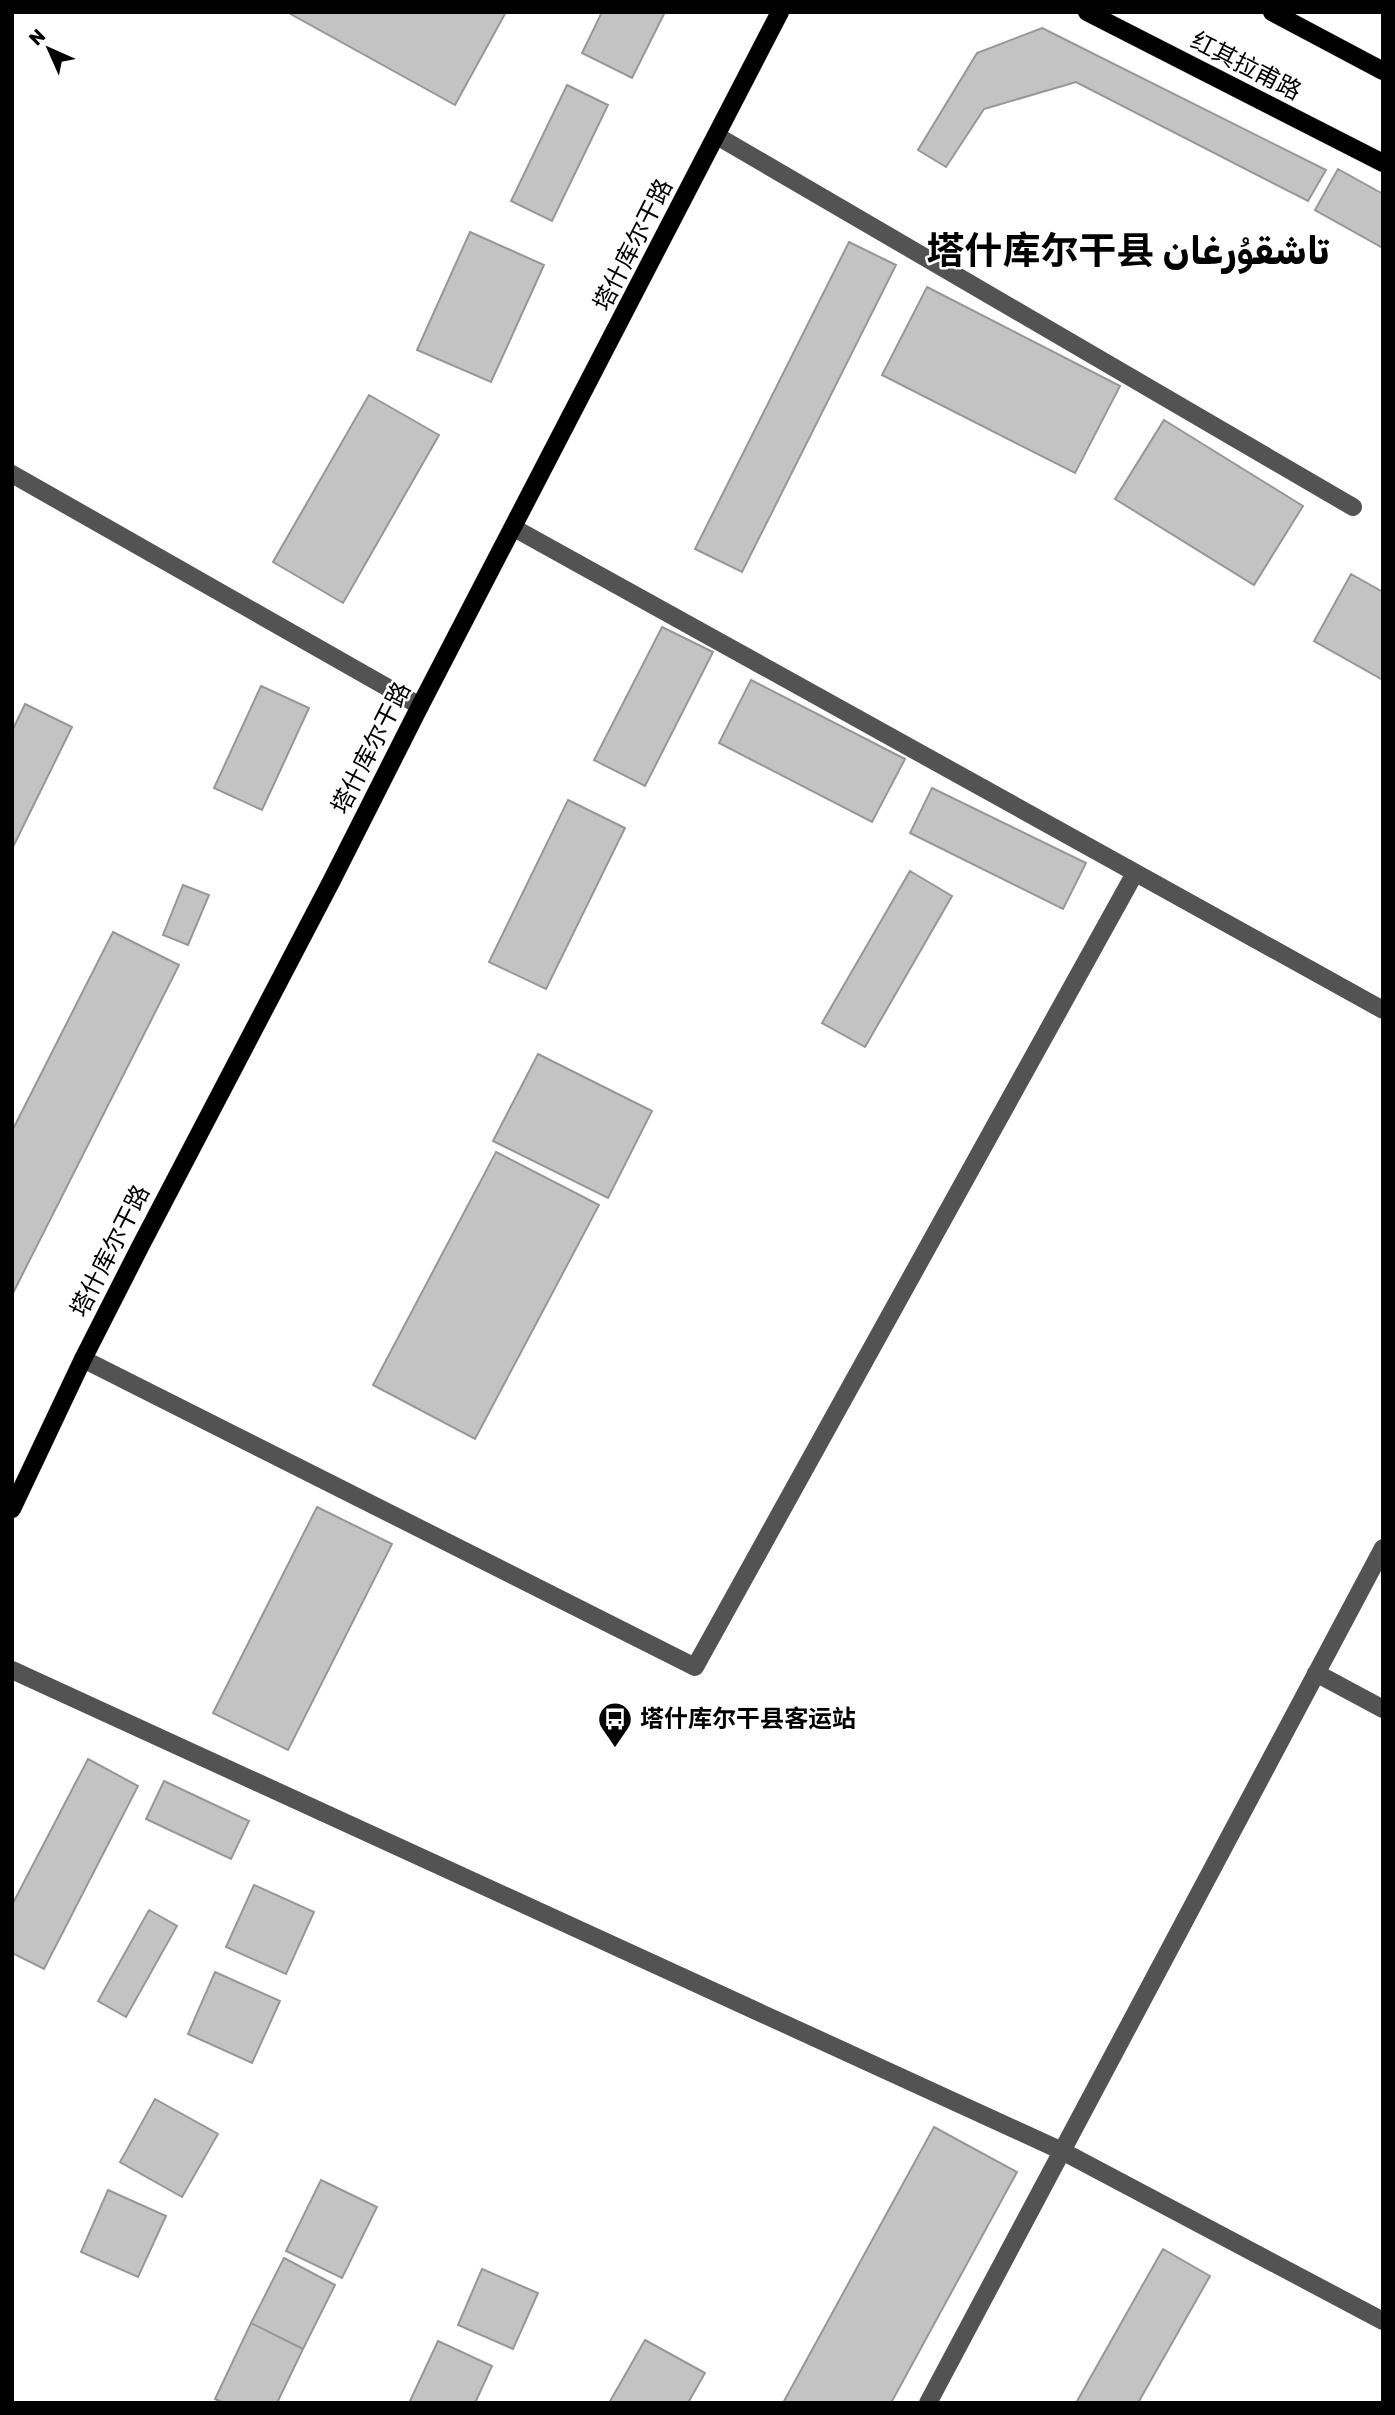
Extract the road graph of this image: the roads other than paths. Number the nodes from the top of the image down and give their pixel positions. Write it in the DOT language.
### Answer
graph roads {
  1 [pos="780,12"];
  2 [pos="1087,12"];
  3 [pos="1272,12"];
  4 [pos="1383,71"];
  5 [pos="717,136"];
  6 [pos="1383,163"];
  7 [pos="12,474"];
  8 [pos="1353,507"];
  9 [pos="514,528"];
  10 [pos="420,706"];
  11 [pos="1135,873"];
  12 [pos="1383,1010"];
  13 [pos="83,1359"];
  14 [pos="12,1509"];
  15 [pos="1383,1548"];
  16 [pos="12,1670"];
  17 [pos="1316,1674"];
  18 [pos="1383,1709"];
  19 [pos="1062,2151"];
  20 [pos="1383,2321"];
  21 [pos="928,2403"];
  1 -- 5 [label="main road, 塔什库尔干路"];
  2 -- 6 [label="main road, 红其拉甫路"];
  3 -- 4 [label="main road"];
  5 -- 8 [label="street"];
  5 -- 9 [label="main road, 塔什库尔干路"];
  7 -- 10 [label="street"];
  9 -- 10 [label="main road, 塔什库尔干路"];
  9 -- 11 [label="street"];
  10 -- 13 [label="main road, 塔什库尔干路"];
  11 -- 12 [label="street"];
  11 -- 13 [label="street"];
  13 -- 14 [label="main road, 塔什库尔干路"];
  15 -- 17 [label="street"];
  16 -- 19 [label="street"];
  17 -- 18 [label="street"];
  17 -- 19 [label="street"];
  19 -- 20 [label="street"];
  19 -- 21 [label="street"];
}
